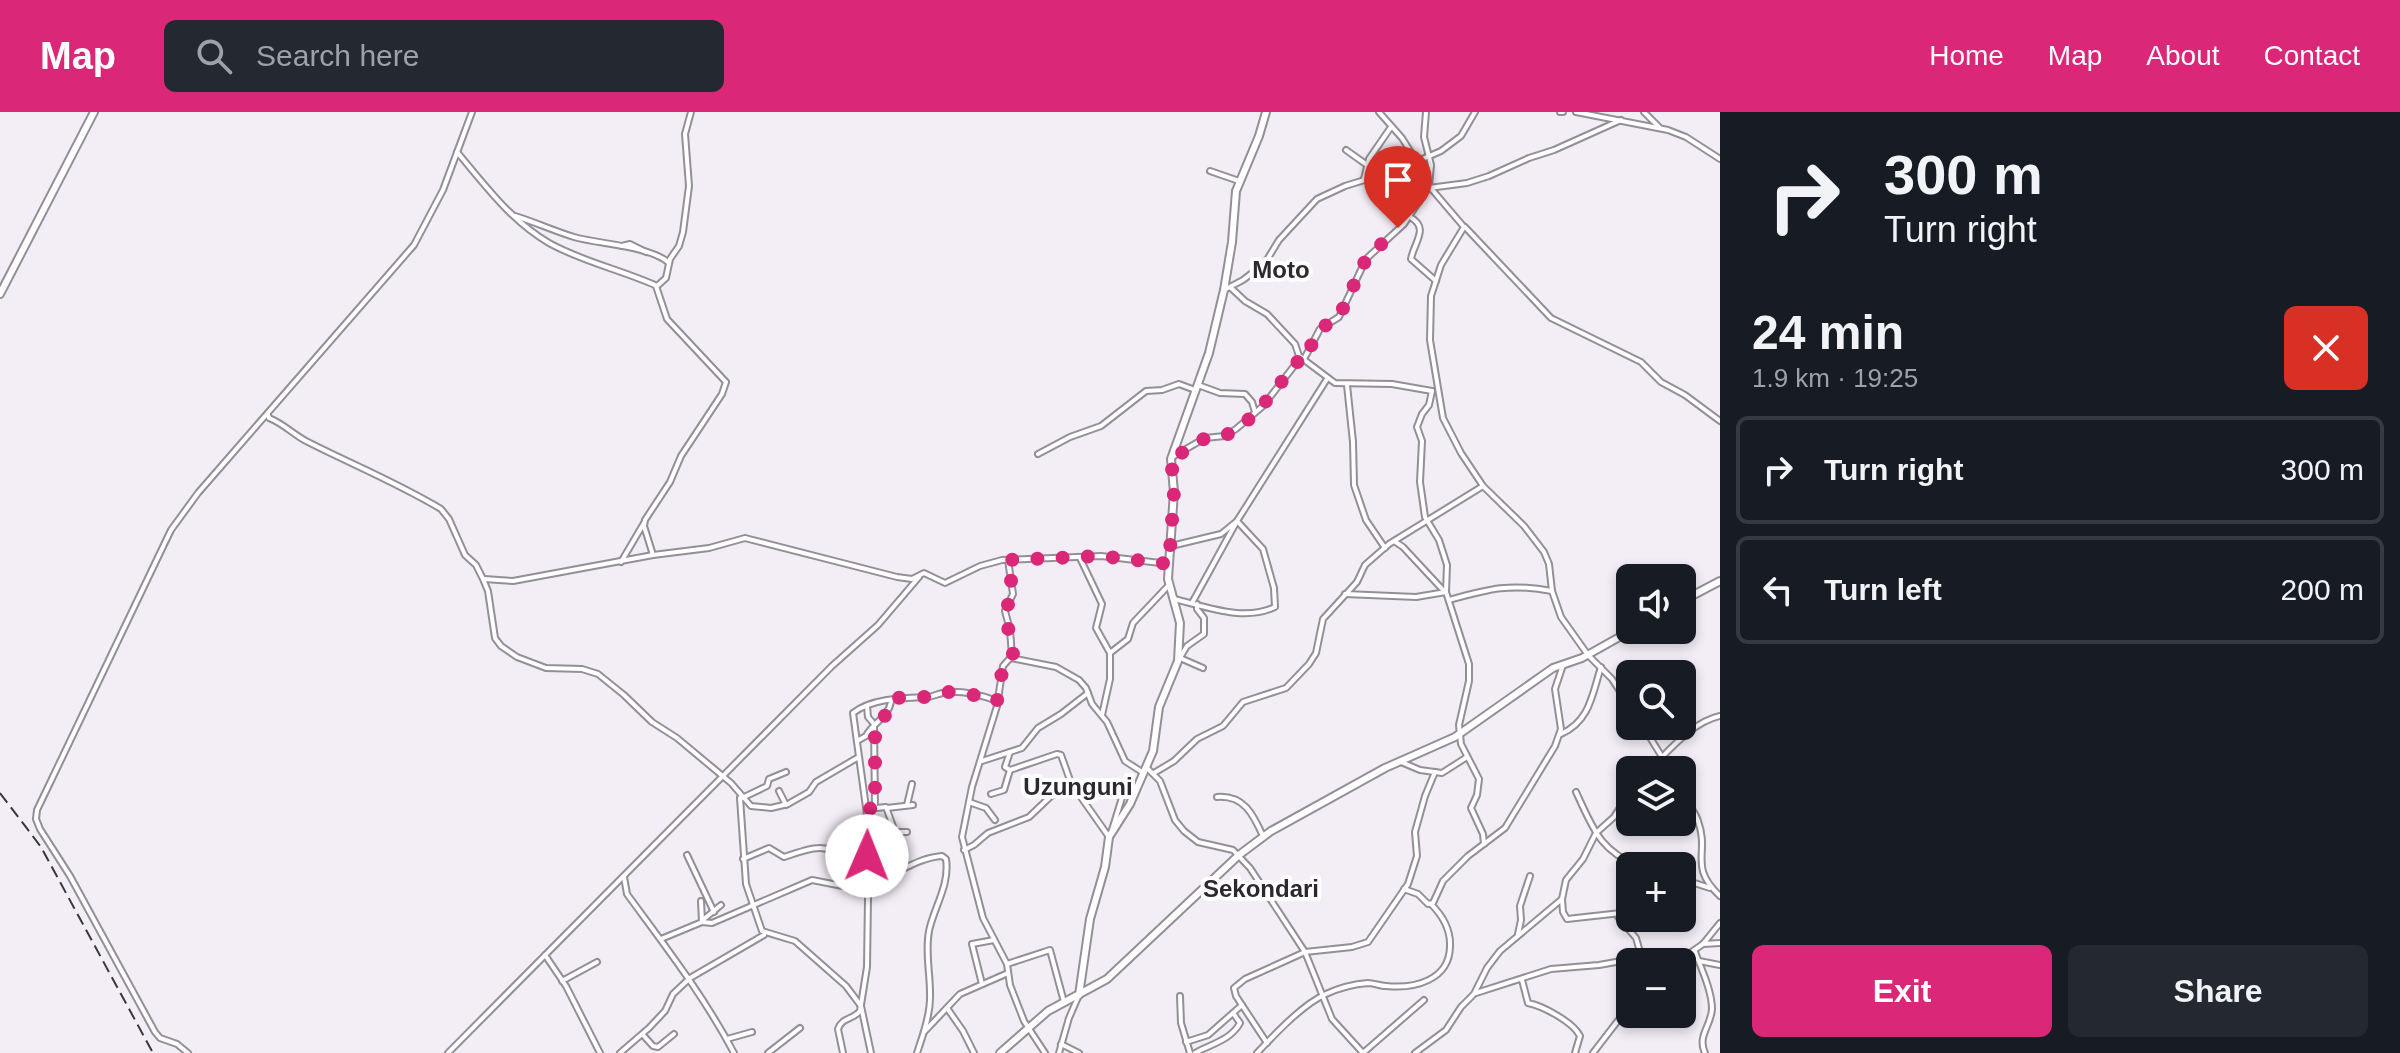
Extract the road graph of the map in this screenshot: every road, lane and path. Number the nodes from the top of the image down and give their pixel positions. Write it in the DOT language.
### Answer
graph roads {
  1 [pos="94,112"];
  2 [pos="472,112"];
  3 [pos="691,112"];
  4 [pos="1266,112"];
  5 [pos="1379,112"];
  6 [pos="1426,112"];
  7 [pos="1475,112"];
  8 [pos="1576,112"];
  9 [pos="1644,112"];
  10 [pos="1621,120"];
  11 [pos="1391,127"];
  12 [pos="1661,128"];
  13 [pos="1346,150"];
  14 [pos="457,152"];
  15 [pos="1430,157"];
  16 [pos="1720,159"];
  17 [pos="1417,162"];
  18 [pos="1366,165"];
  19 [pos="1210,171"];
  20 [pos="1382,175"];
  21 [pos="1364,179"];
  22 [pos="1239,181"];
  23 [pos="1429,187"];
  24 [pos="1419,202"];
  25 [pos="513,216"];
  26 [pos="1410,217"];
  27 [pos="1464,227"];
  28 [pos="669,263"];
  29 [pos="1436,281"];
  30 [pos="656,286"];
  31 [pos="1227,289"];
  32 [pos="0,294"];
  33 [pos="1303,358"];
  34 [pos="1327,379"];
  35 [pos="1347,385"];
  36 [pos="1196,388"];
  37 [pos="1435,391"];
  38 [pos="268,413"];
  39 [pos="1255,413"];
  40 [pos="1720,421"];
  41 [pos="1038,454"];
  42 [pos="1171,456"];
  43 [pos="1483,486"];
  44 [pos="1237,521"];
  45 [pos="1427,522"];
  46 [pos="644,523"];
  47 [pos="1394,541"];
  48 [pos="1171,546"];
  49 [pos="1385,548"];
  50 [pos="653,555"];
  51 [pos="1080,558"];
  52 [pos="1008,560"];
  53 [pos="621,562"];
  54 [pos="1169,564"];
  55 [pos="923,572"];
  56 [pos="483,579"];
  57 [pos="1720,581"];
  58 [pos="1169,585"];
  59 [pos="1444,591"];
  60 [pos="1552,591"];
  61 [pos="1345,594"];
  62 [pos="1696,594"];
  63 [pos="1174,599"];
  64 [pos="1448,600"];
  65 [pos="1194,604"];
  66 [pos="1616,639"];
  67 [pos="1110,653"];
  68 [pos="1588,655"];
  69 [pos="1011,658"];
  70 [pos="1179,660"];
  71 [pos="1563,665"];
  72 [pos="1601,667"];
  73 [pos="1203,668"];
  74 [pos="1616,685"];
  75 [pos="1088,693"];
  76 [pos="891,701"];
  77 [pos="997,701"];
  78 [pos="867,706"];
  79 [pos="1102,715"];
  80 [pos="1720,716"];
  81 [pos="875,727"];
  82 [pos="1459,735"];
  83 [pos="1560,735"];
  84 [pos="856,743"];
  85 [pos="1010,752"];
  86 [pos="1664,756"];
  87 [pos="1467,757"];
  88 [pos="857,758"];
  89 [pos="1399,761"];
  90 [pos="981,762"];
  91 [pos="1010,770"];
  92 [pos="1144,770"];
  93 [pos="786,772"];
  94 [pos="1435,772"];
  95 [pos="1154,773"];
  96 [pos="724,777"];
  97 [pos="1071,783"];
  98 [pos="912,784"];
  99 [pos="1125,788"];
  100 [pos="779,791"];
  101 [pos="1576,792"];
  102 [pos="991,794"];
  103 [pos="741,797"];
  104 [pos="1217,797"];
  105 [pos="969,801"];
  106 [pos="786,805"];
  107 [pos="875,808"];
  108 [pos="887,808"];
  109 [pos="867,809"];
  110 [pos="1616,814"];
  111 [pos="1696,818"];
  112 [pos="995,820"];
  113 [pos="907,832"];
  114 [pos="1596,833"];
  115 [pos="1110,835"];
  116 [pos="1263,836"];
  117 [pos="1484,844"];
  118 [pos="964,850"];
  119 [pos="687,855"];
  120 [pos="1239,855"];
  121 [pos="1616,856"];
  122 [pos="743,859"];
  123 [pos="867,869"];
  124 [pos="1530,876"];
  125 [pos="624,877"];
  126 [pos="867,884"];
  127 [pos="1696,884"];
  128 [pos="1404,889"];
  129 [pos="1712,889"];
  130 [pos="868,893"];
  131 [pos="1720,896"];
  132 [pos="1562,899"];
  133 [pos="701,901"];
  134 [pos="1431,904"];
  135 [pos="721,905"];
  136 [pos="755,906"];
  137 [pos="714,912"];
  138 [pos="1616,915"];
  139 [pos="702,921"];
  140 [pos="1720,923"];
  141 [pos="765,934"];
  142 [pos="1518,936"];
  143 [pos="661,939"];
  144 [pos="994,940"];
  145 [pos="1720,943"];
  146 [pos="1703,944"];
  147 [pos="1696,951"];
  148 [pos="1305,952"];
  149 [pos="545,955"];
  150 [pos="1696,955"];
  151 [pos="1698,960"];
  152 [pos="597,962"];
  153 [pos="1616,962"];
  154 [pos="1007,964"];
  155 [pos="1720,965"];
  156 [pos="1008,973"];
  157 [pos="690,978"];
  158 [pos="1521,980"];
  159 [pos="562,981"];
  160 [pos="982,984"];
  161 [pos="1474,994"];
  162 [pos="1079,995"];
  163 [pos="1180,996"];
  164 [pos="1322,996"];
  165 [pos="1424,1000"];
  166 [pos="1064,1002"];
  167 [pos="1242,1005"];
  168 [pos="861,1006"];
  169 [pos="947,1008"];
  170 [pos="1233,1013"];
  171 [pos="1616,1023"];
  172 [pos="800,1028"];
  173 [pos="1027,1028"];
  174 [pos="752,1032"];
  175 [pos="923,1033"];
  176 [pos="674,1034"];
  177 [pos="643,1035"];
  178 [pos="727,1039"];
  179 [pos="1186,1042"];
  180 [pos="1267,1043"];
  181 [pos="1061,1044"];
  182 [pos="1419,1051"];
  183 [pos="188,1053"];
  184 [pos="448,1053"];
  185 [pos="600,1053"];
  186 [pos="620,1053"];
  187 [pos="734,1053"];
  188 [pos="768,1053"];
  189 [pos="843,1053"];
  190 [pos="871,1053"];
  191 [pos="917,1053"];
  192 [pos="974,1053"];
  193 [pos="1000,1053"];
  194 [pos="1045,1053"];
  195 [pos="1059,1053"];
  196 [pos="1079,1053"];
  197 [pos="1192,1053"];
  198 [pos="1257,1053"];
  199 [pos="1363,1053"];
  200 [pos="1575,1053"];
  201 [pos="1593,1053"];
  202 [pos="1705,1053"];
  1 -- 32 [label="street"];
  2 -- 14 [label="street"];
  3 -- 28 [label="street"];
  4 -- 22 [label="street"];
  5 -- 11 [label="street"];
  6 -- 15 [label="street"];
  7 -- 15 [label="street"];
  8 -- 10 [label="street"];
  9 -- 12 [label="street"];
  10 -- 12 [label="street"];
  10 -- 23 [label="street"];
  11 -- 17 [label="street"];
  11 -- 18 [label="street"];
  12 -- 16 [label="street"];
  13 -- 18 [label="street"];
  14 -- 25 [label="street"];
  14 -- 38 [label="street"];
  15 -- 17 [label="street"];
  15 -- 23 [label="street"];
  17 -- 20 [label="street"];
  18 -- 20 [label="street"];
  18 -- 21 [label="street"];
  19 -- 22 [label="street"];
  20 -- 21 [label="street"];
  20 -- 24 [label="street"];
  21 -- 31 [label="street"];
  22 -- 31 [label="street"];
  23 -- 24 [label="street"];
  23 -- 27 [label="street"];
  24 -- 26 [label="street"];
  25 -- 28 [label="street"];
  25 -- 30 [label="street"];
  26 -- 29 [label="street"];
  26 -- 33 [label="street"];
  27 -- 29 [label="street"];
  27 -- 40 [label="street"];
  28 -- 30 [label="street"];
  29 -- 37 [label="street"];
  30 -- 46 [label="street"];
  31 -- 33 [label="street"];
  31 -- 36 [label="street"];
  33 -- 34 [label="street"];
  33 -- 39 [label="street"];
  34 -- 35 [label="street"];
  34 -- 44 [label="street"];
  35 -- 37 [label="street"];
  35 -- 49 [label="street"];
  36 -- 39 [label="street"];
  36 -- 41 [label="street"];
  36 -- 42 [label="street"];
  37 -- 43 [label="street"];
  37 -- 45 [label="street"];
  38 -- 56 [label="street"];
  38 -- 183 [label="street"];
  39 -- 42 [label="street"];
  42 -- 48 [label="street"];
  43 -- 45 [label="street"];
  43 -- 60 [label="street"];
  44 -- 48 [label="street"];
  44 -- 65 [label="street"];
  44 -- 65 [label="street"];
  45 -- 47 [label="street"];
  45 -- 59 [label="street"];
  46 -- 50 [label="street"];
  46 -- 53 [label="street"];
  47 -- 49 [label="street"];
  47 -- 59 [label="street"];
  48 -- 54 [label="street"];
  49 -- 61 [label="street"];
  50 -- 53 [label="street"];
  50 -- 55 [label="street"];
  51 -- 52 [label="street"];
  51 -- 54 [label="street"];
  51 -- 67 [label="street"];
  52 -- 55 [label="street"];
  52 -- 69 [label="street"];
  53 -- 56 [label="street"];
  54 -- 58 [label="street"];
  55 -- 96 [label="street"];
  56 -- 96 [label="street"];
  57 -- 62 [label="street"];
  58 -- 63 [label="street"];
  58 -- 67 [label="street"];
  59 -- 61 [label="street"];
  59 -- 64 [label="street"];
  60 -- 64 [label="street"];
  60 -- 68 [label="street"];
  61 -- 95 [label="street"];
  63 -- 65 [label="street"];
  63 -- 70 [label="street"];
  64 -- 82 [label="street"];
  65 -- 70 [label="street"];
  66 -- 68 [label="street"];
  67 -- 79 [label="street"];
  68 -- 71 [label="street"];
  68 -- 72 [label="street"];
  69 -- 75 [label="street"];
  69 -- 77 [label="street"];
  70 -- 73 [label="street"];
  70 -- 92 [label="street"];
  71 -- 82 [label="street"];
  71 -- 83 [label="street"];
  72 -- 74 [label="street"];
  72 -- 83 [label="street"];
  75 -- 79 [label="street"];
  75 -- 85 [label="street"];
  76 -- 77 [label="street"];
  76 -- 78 [label="street"];
  76 -- 81 [label="street"];
  77 -- 90 [label="street"];
  78 -- 81 [label="street"];
  78 -- 84 [label="street"];
  79 -- 92 [label="street"];
  80 -- 86 [label="street"];
  81 -- 84 [label="street"];
  81 -- 107 [label="street"];
  82 -- 87 [label="street"];
  82 -- 89 [label="street"];
  83 -- 117 [label="street"];
  84 -- 88 [label="street"];
  85 -- 90 [label="street"];
  85 -- 91 [label="street"];
  87 -- 94 [label="street"];
  87 -- 117 [label="street"];
  88 -- 106 [label="street"];
  88 -- 109 [label="street"];
  89 -- 94 [label="street"];
  89 -- 116 [label="street"];
  90 -- 105 [label="street"];
  91 -- 97 [label="street"];
  91 -- 102 [label="street"];
  92 -- 95 [label="street"];
  92 -- 115 [label="street"];
  93 -- 103 [label="street"];
  94 -- 128 [label="street"];
  95 -- 120 [label="street"];
  96 -- 103 [label="street"];
  96 -- 125 [label="street"];
  97 -- 115 [label="street"];
  97 -- 118 [label="street"];
  98 -- 108 [label="street"];
  99 -- 115 [label="street"];
  100 -- 106 [label="street"];
  101 -- 114 [label="street"];
  103 -- 106 [label="street"];
  103 -- 122 [label="street"];
  104 -- 116 [label="street"];
  105 -- 112 [label="street"];
  105 -- 118 [label="street"];
  107 -- 108 [label="street"];
  107 -- 109 [label="street"];
  108 -- 113 [label="street"];
  109 -- 123 [label="street"];
  110 -- 114 [label="street"];
  111 -- 129 [label="street"];
  114 -- 121 [label="street"];
  114 -- 132 [label="street"];
  115 -- 162 [label="street"];
  116 -- 120 [label="street"];
  117 -- 134 [label="street"];
  118 -- 144 [label="street"];
  119 -- 137 [label="street"];
  120 -- 148 [label="street"];
  120 -- 162 [label="street"];
  122 -- 123 [label="street"];
  122 -- 136 [label="street"];
  123 -- 126 [label="street"];
  124 -- 142 [label="street"];
  125 -- 143 [label="street"];
  125 -- 149 [label="street"];
  126 -- 130 [label="street"];
  126 -- 175 [label="street"];
  127 -- 129 [label="street"];
  128 -- 134 [label="street"];
  128 -- 148 [label="street"];
  129 -- 131 [label="street"];
  130 -- 136 [label="street"];
  130 -- 168 [label="street"];
  132 -- 138 [label="street"];
  132 -- 142 [label="street"];
  133 -- 139 [label="street"];
  134 -- 164 [label="street"];
  135 -- 137 [label="street"];
  136 -- 139 [label="street"];
  136 -- 141 [label="street"];
  137 -- 139 [label="street"];
  139 -- 143 [label="street"];
  140 -- 146 [label="street"];
  141 -- 157 [label="street"];
  141 -- 168 [label="street"];
  142 -- 161 [label="street"];
  143 -- 157 [label="street"];
  144 -- 154 [label="street"];
  144 -- 160 [label="street"];
  145 -- 146 [label="street"];
  146 -- 147 [label="street"];
  148 -- 164 [label="street"];
  148 -- 167 [label="street"];
  149 -- 159 [label="street"];
  149 -- 184 [label="street"];
  150 -- 151 [label="street"];
  151 -- 155 [label="street"];
  151 -- 202 [label="street"];
  152 -- 159 [label="street"];
  153 -- 158 [label="street"];
  154 -- 156 [label="street"];
  154 -- 166 [label="street"];
  156 -- 160 [label="street"];
  156 -- 173 [label="street"];
  157 -- 177 [label="street"];
  157 -- 178 [label="street"];
  158 -- 161 [label="street"];
  158 -- 200 [label="street"];
  159 -- 185 [label="street"];
  160 -- 169 [label="street"];
  161 -- 182 [label="street"];
  162 -- 166 [label="street"];
  162 -- 181 [label="street"];
  163 -- 179 [label="street"];
  164 -- 180 [label="street"];
  164 -- 199 [label="street"];
  165 -- 199 [label="street"];
  166 -- 173 [label="street"];
  167 -- 170 [label="street"];
  167 -- 180 [label="street"];
  168 -- 189 [label="street"];
  168 -- 190 [label="street"];
  169 -- 175 [label="street"];
  169 -- 192 [label="street"];
  170 -- 179 [label="street"];
  170 -- 197 [label="street"];
  171 -- 201 [label="street"];
  172 -- 188 [label="street"];
  173 -- 193 [label="street"];
  173 -- 194 [label="street"];
  174 -- 178 [label="street"];
  175 -- 191 [label="street"];
  176 -- 177 [label="street"];
  177 -- 186 [label="street"];
  178 -- 187 [label="street"];
  179 -- 197 [label="street"];
  180 -- 198 [label="street"];
  181 -- 195 [label="street"];
  181 -- 196 [label="street"];
}
